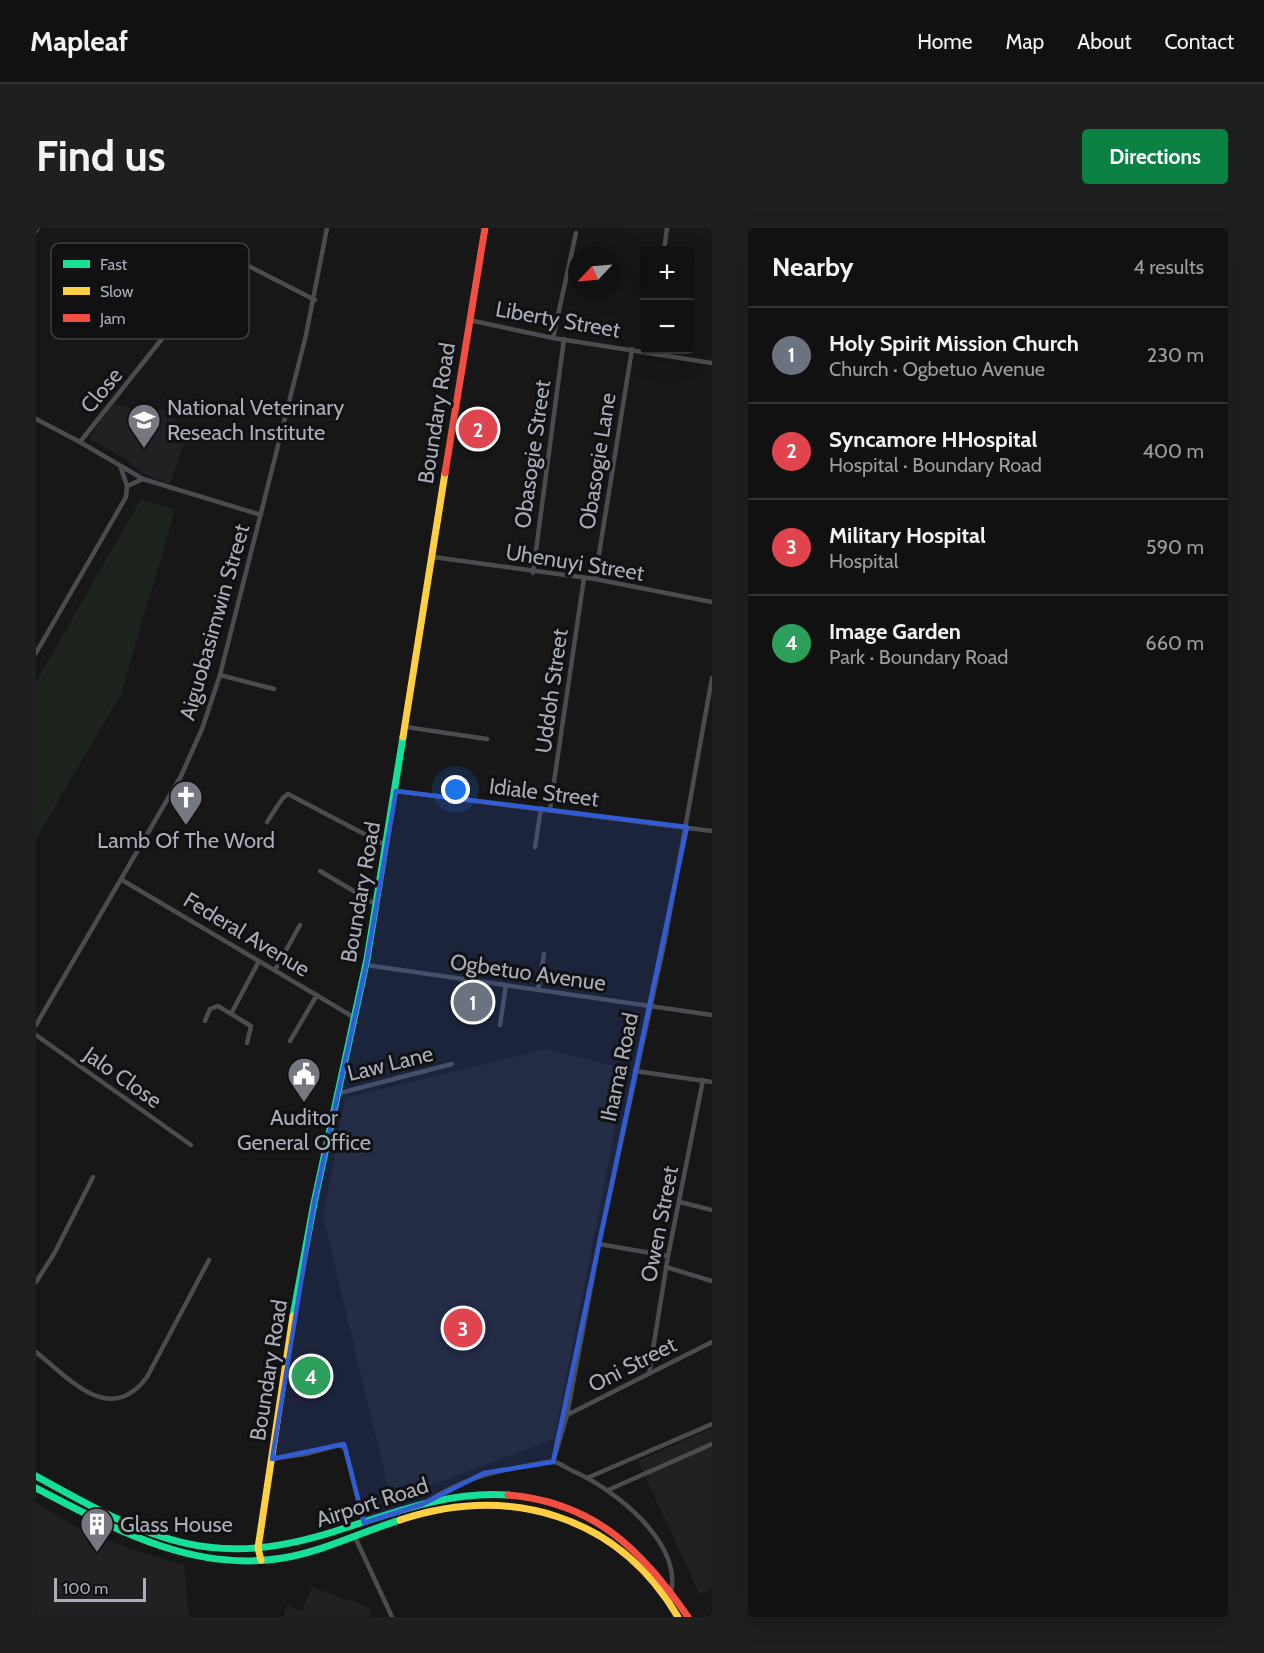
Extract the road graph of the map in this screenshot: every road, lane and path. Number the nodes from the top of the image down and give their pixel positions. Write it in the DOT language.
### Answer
graph roads {
  1 [pos="327,228"];
  2 [pos="485,228"];
  3 [pos="667,228"];
  4 [pos="576,233"];
  5 [pos="665,246"];
  6 [pos="249,266"];
  7 [pos="315,300"];
  8 [pos="469,320"];
  9 [pos="553,338"];
  10 [pos="162,339"];
  11 [pos="564,339"];
  12 [pos="632,349"];
  13 [pos="640,349"];
  14 [pos="668,354"];
  15 [pos="712,363"];
  16 [pos="36,419"];
  17 [pos="80,442"];
  18 [pos="121,467"];
  19 [pos="143,479"];
  20 [pos="127,486"];
  21 [pos="261,515"];
  22 [pos="433,557"];
  23 [pos="533,573"];
  24 [pos="584,578"];
  25 [pos="595,579"];
  26 [pos="712,602"];
  27 [pos="36,653"];
  28 [pos="220,675"];
  29 [pos="712,678"];
  30 [pos="274,689"];
  31 [pos="406,727"];
  32 [pos="487,739"];
  33 [pos="396,791"];
  34 [pos="541,808"];
  35 [pos="550,809"];
  36 [pos="267,822"];
  37 [pos="687,827"];
  38 [pos="712,831"];
  39 [pos="387,846"];
  40 [pos="535,848"];
  41 [pos="320,871"];
  42 [pos="122,880"];
  43 [pos="377,905"];
  44 [pos="300,925"];
  45 [pos="544,954"];
  46 [pos="259,961"];
  47 [pos="366,965"];
  48 [pos="275,970"];
  49 [pos="506,985"];
  50 [pos="538,990"];
  51 [pos="316,995"];
  52 [pos="650,1004"];
  53 [pos="231,1014"];
  54 [pos="38,1015"];
  55 [pos="712,1015"];
  56 [pos="355,1018"];
  57 [pos="205,1021"];
  58 [pos="36,1025"];
  59 [pos="500,1025"];
  60 [pos="36,1035"];
  61 [pos="290,1041"];
  62 [pos="247,1043"];
  63 [pos="452,1064"];
  64 [pos="635,1071"];
  65 [pos="703,1080"];
  66 [pos="712,1082"];
  67 [pos="336,1094"];
  68 [pos="191,1145"];
  69 [pos="93,1177"];
  70 [pos="680,1202"];
  71 [pos="712,1210"];
  72 [pos="599,1244"];
  73 [pos="668,1256"];
  74 [pos="209,1260"];
  75 [pos="666,1268"];
  76 [pos="712,1281"];
  77 [pos="36,1282"];
  78 [pos="712,1342"];
  79 [pos="36,1352"];
  80 [pos="649,1374"];
  81 [pos="567,1415"];
  82 [pos="712,1424"];
  83 [pos="712,1444"];
  84 [pos="272,1459"];
  85 [pos="554,1462"];
  86 [pos="36,1476"];
  87 [pos="587,1478"];
  88 [pos="36,1488"];
  89 [pos="608,1490"];
  90 [pos="423,1504"];
  91 [pos="424,1512"];
  92 [pos="364,1522"];
  93 [pos="355,1537"];
  94 [pos="258,1548"];
  95 [pos="261,1560"];
  96 [pos="670,1595"];
  97 [pos="392,1617"];
  98 [pos="678,1617"];
  99 [pos="688,1617"];
  1 -- 7 [label="street, Aiguobasimwin Street"];
  2 -- 8 [label="main road, Boundary Road"];
  3 -- 5 [label="street"];
  4 -- 9 [label="street"];
  6 -- 7 [label="street"];
  7 -- 21 [label="street, Aiguobasimwin Street"];
  8 -- 9 [label="street, Liberty Street"];
  8 -- 22 [label="main road, Boundary Road"];
  9 -- 11 [label="street, Liberty Street"];
  10 -- 17 [label="street, Close"];
  11 -- 12 [label="street, Liberty Street"];
  11 -- 23 [label="street, Obasogie Street"];
  12 -- 13 [label="street, Liberty Street"];
  12 -- 25 [label="street, Obasogie Lane"];
  14 -- 15 [label="street, Liberty Street"];
  16 -- 17 [label="street"];
  17 -- 18 [label="street"];
  18 -- 19 [label="street"];
  18 -- 20 [label="street"];
  19 -- 20 [label="street"];
  19 -- 21 [label="street"];
  20 -- 27 [label="street"];
  21 -- 28 [label="street, Aiguobasimwin Street"];
  22 -- 23 [label="street, Uhenuyi Street"];
  22 -- 31 [label="main road, Boundary Road"];
  23 -- 24 [label="street, Uhenuyi Street"];
  24 -- 25 [label="street, Uhenuyi Street"];
  24 -- 35 [label="street, Uddoh Street"];
  25 -- 26 [label="street, Uhenuyi Street"];
  28 -- 30 [label="street"];
  28 -- 42 [label="street, Aiguobasimwin Street"];
  29 -- 37 [label="street, Ihama Road"];
  31 -- 32 [label="street"];
  31 -- 33 [label="main road, Boundary Road"];
  33 -- 34 [label="street, Idiale Street"];
  33 -- 39 [label="main road, Boundary Road"];
  34 -- 35 [label="street, Idiale Street"];
  34 -- 40 [label="street"];
  35 -- 37 [label="street, Idiale Street"];
  36 -- 39 [label="street"];
  37 -- 38 [label="street, Idiale Street"];
  37 -- 52 [label="street, Ihama Road"];
  39 -- 43 [label="main road, Boundary Road"];
  41 -- 43 [label="street"];
  42 -- 46 [label="street, Federal Avenue"];
  42 -- 54 [label="street, Aiguobasimwin Street"];
  43 -- 47 [label="main road, Boundary Road"];
  44 -- 48 [label="street"];
  45 -- 50 [label="street"];
  46 -- 48 [label="street, Federal Avenue"];
  46 -- 53 [label="street"];
  47 -- 49 [label="street, Ogbetuo Avenue"];
  47 -- 56 [label="main road, Boundary Road"];
  48 -- 51 [label="street, Federal Avenue"];
  49 -- 50 [label="street, Ogbetuo Avenue"];
  49 -- 59 [label="street"];
  50 -- 52 [label="street, Ogbetuo Avenue"];
  51 -- 56 [label="street, Federal Avenue"];
  51 -- 61 [label="street"];
  52 -- 55 [label="street, Ogbetuo Avenue"];
  52 -- 64 [label="street, Ihama Road"];
  53 -- 57 [label="street"];
  53 -- 62 [label="street"];
  54 -- 58 [label="street, Aiguobasimwin Street"];
  56 -- 67 [label="main road, Boundary Road"];
  60 -- 68 [label="street, Jalo Close"];
  63 -- 67 [label="street, Law Lane"];
  64 -- 65 [label="street"];
  64 -- 72 [label="street, Ihama Road"];
  65 -- 66 [label="street"];
  65 -- 70 [label="street, Owen Street"];
  67 -- 84 [label="main road, Boundary Road"];
  69 -- 77 [label="street"];
  70 -- 71 [label="street"];
  70 -- 73 [label="street, Owen Street"];
  72 -- 73 [label="street"];
  72 -- 81 [label="street, Ihama Road"];
  73 -- 75 [label="street, Owen Street"];
  74 -- 79 [label="street"];
  75 -- 76 [label="street"];
  75 -- 80 [label="street, Owen Street"];
  78 -- 80 [label="street, Oni Street"];
  80 -- 81 [label="street, Oni Street"];
  81 -- 85 [label="street, Ihama Road"];
  82 -- 87 [label="street"];
  83 -- 89 [label="street"];
  84 -- 92 [label="street"];
  84 -- 94 [label="main road, Boundary Road"];
  85 -- 87 [label="street"];
  85 -- 90 [label="street"];
  86 -- 94 [label="main road, Airport Road"];
  87 -- 89 [label="street"];
  88 -- 95 [label="main road, Airport Road"];
  89 -- 96 [label="street"];
  90 -- 91 [label="main road"];
  90 -- 92 [label="main road, Airport Road"];
  90 -- 96 [label="main road, Airport Road"];
  91 -- 93 [label="main road, Airport Road"];
  91 -- 96 [label="main road, Airport Road"];
  92 -- 94 [label="main road, Airport Road"];
  93 -- 95 [label="main road, Airport Road"];
  93 -- 97 [label="street"];
  94 -- 95 [label="main road, Boundary Road"];
  96 -- 98 [label="main road, Airport Road"];
  96 -- 99 [label="main road, Airport Road"];
}
